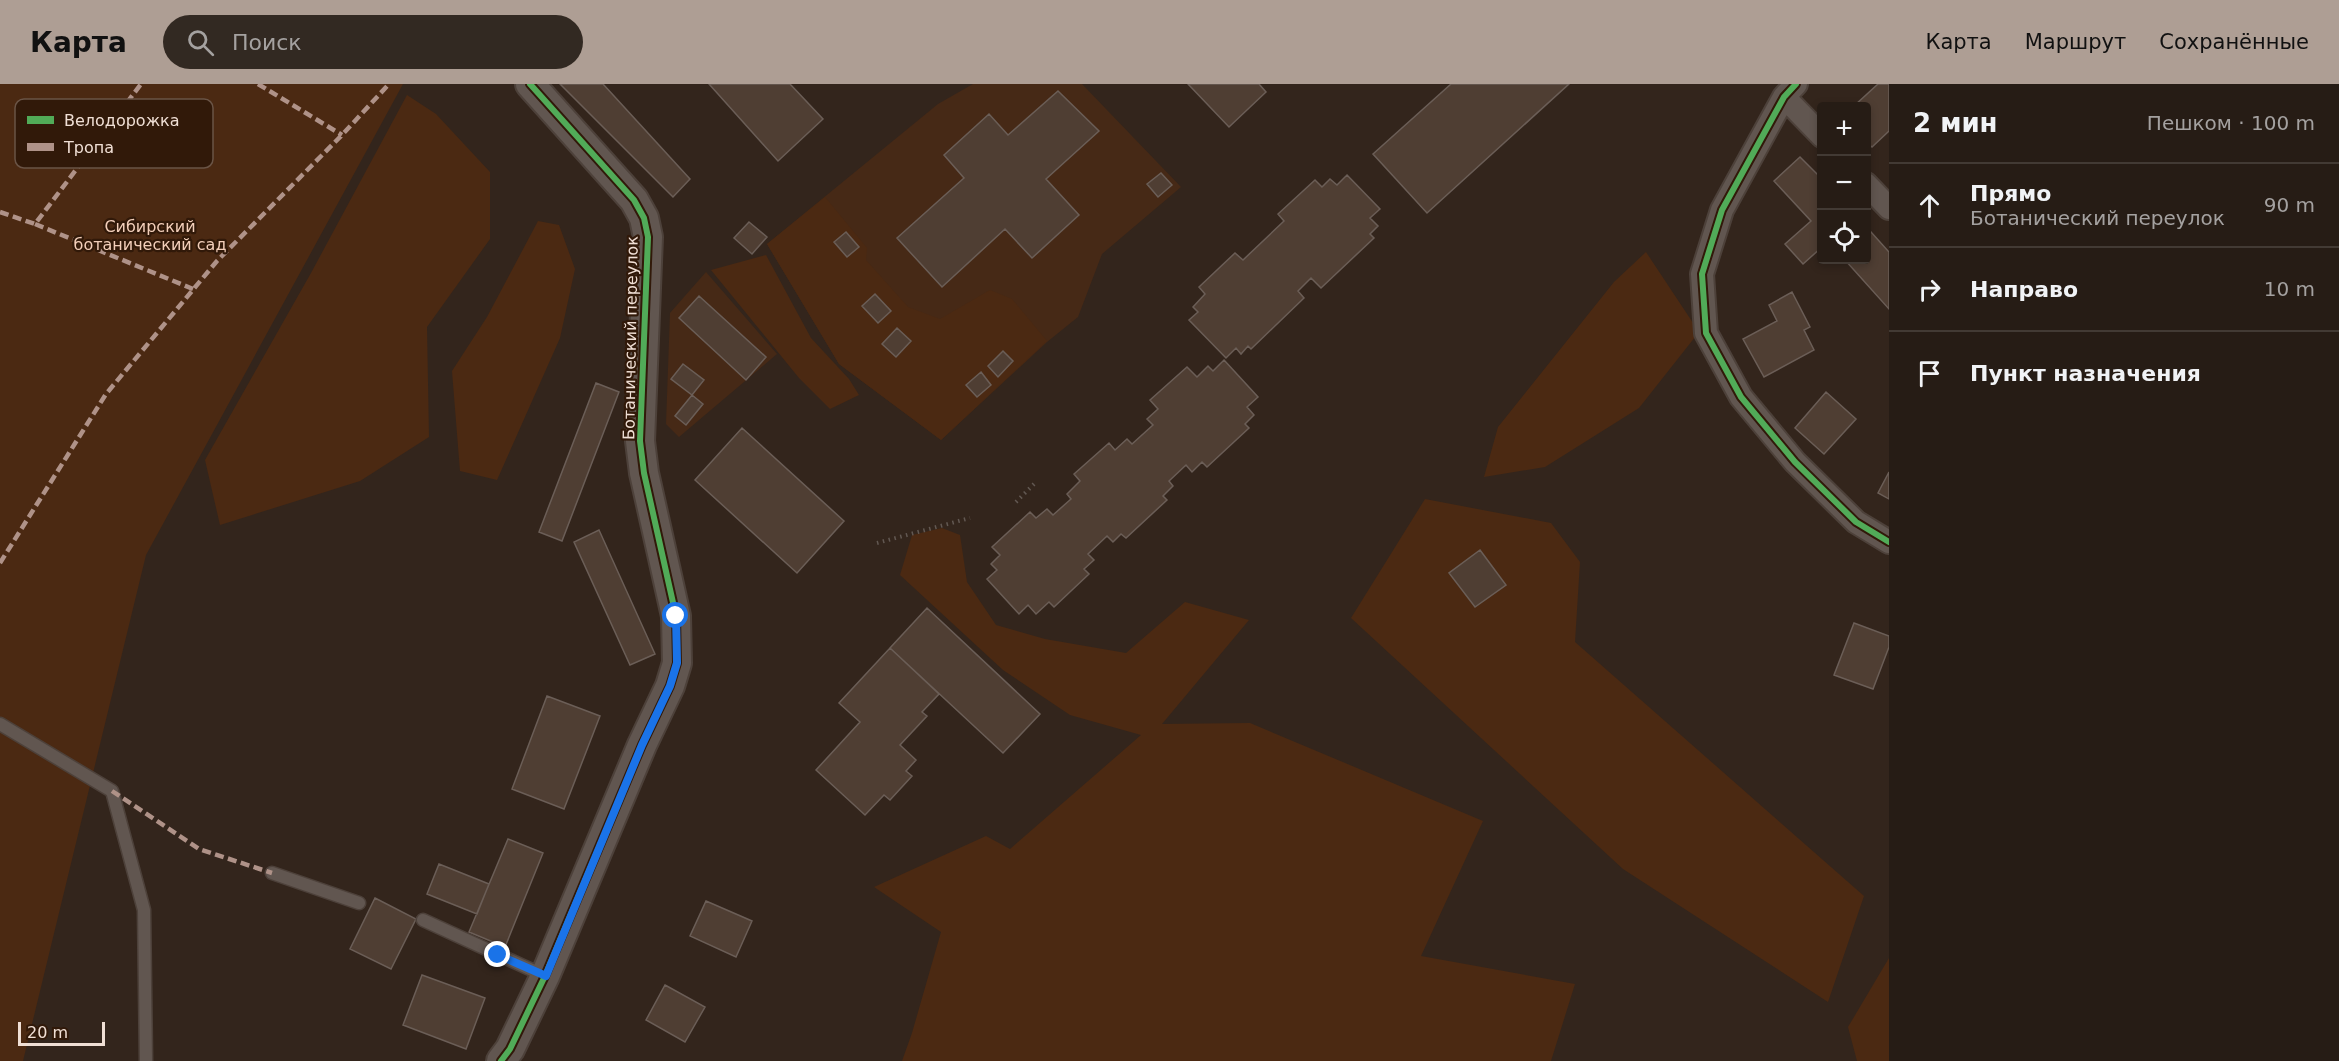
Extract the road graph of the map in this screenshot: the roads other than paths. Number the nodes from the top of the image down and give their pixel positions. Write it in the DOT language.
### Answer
graph roads {
  1 [pos="530,84"];
  2 [pos="1790,90"];
  3 [pos="1817,130"];
  4 [pos="1871,189"];
  5 [pos="1889,208"];
  6 [pos="1889,542"];
  7 [pos="0,724"];
  8 [pos="272,873"];
  9 [pos="359,903"];
  10 [pos="423,920"];
  11 [pos="546,976"];
  12 [pos="146,1061"];
  13 [pos="501,1061"];
  1 -- 11 [label="street, Ботанический переулок"];
  2 -- 3 [label="street"];
  2 -- 6 [label="street"];
  4 -- 5 [label="street"];
  7 -- 12 [label="lane"];
  8 -- 9 [label="lane"];
  10 -- 11 [label="lane"];
  11 -- 13 [label="street, Ботанический переулок"];
}
